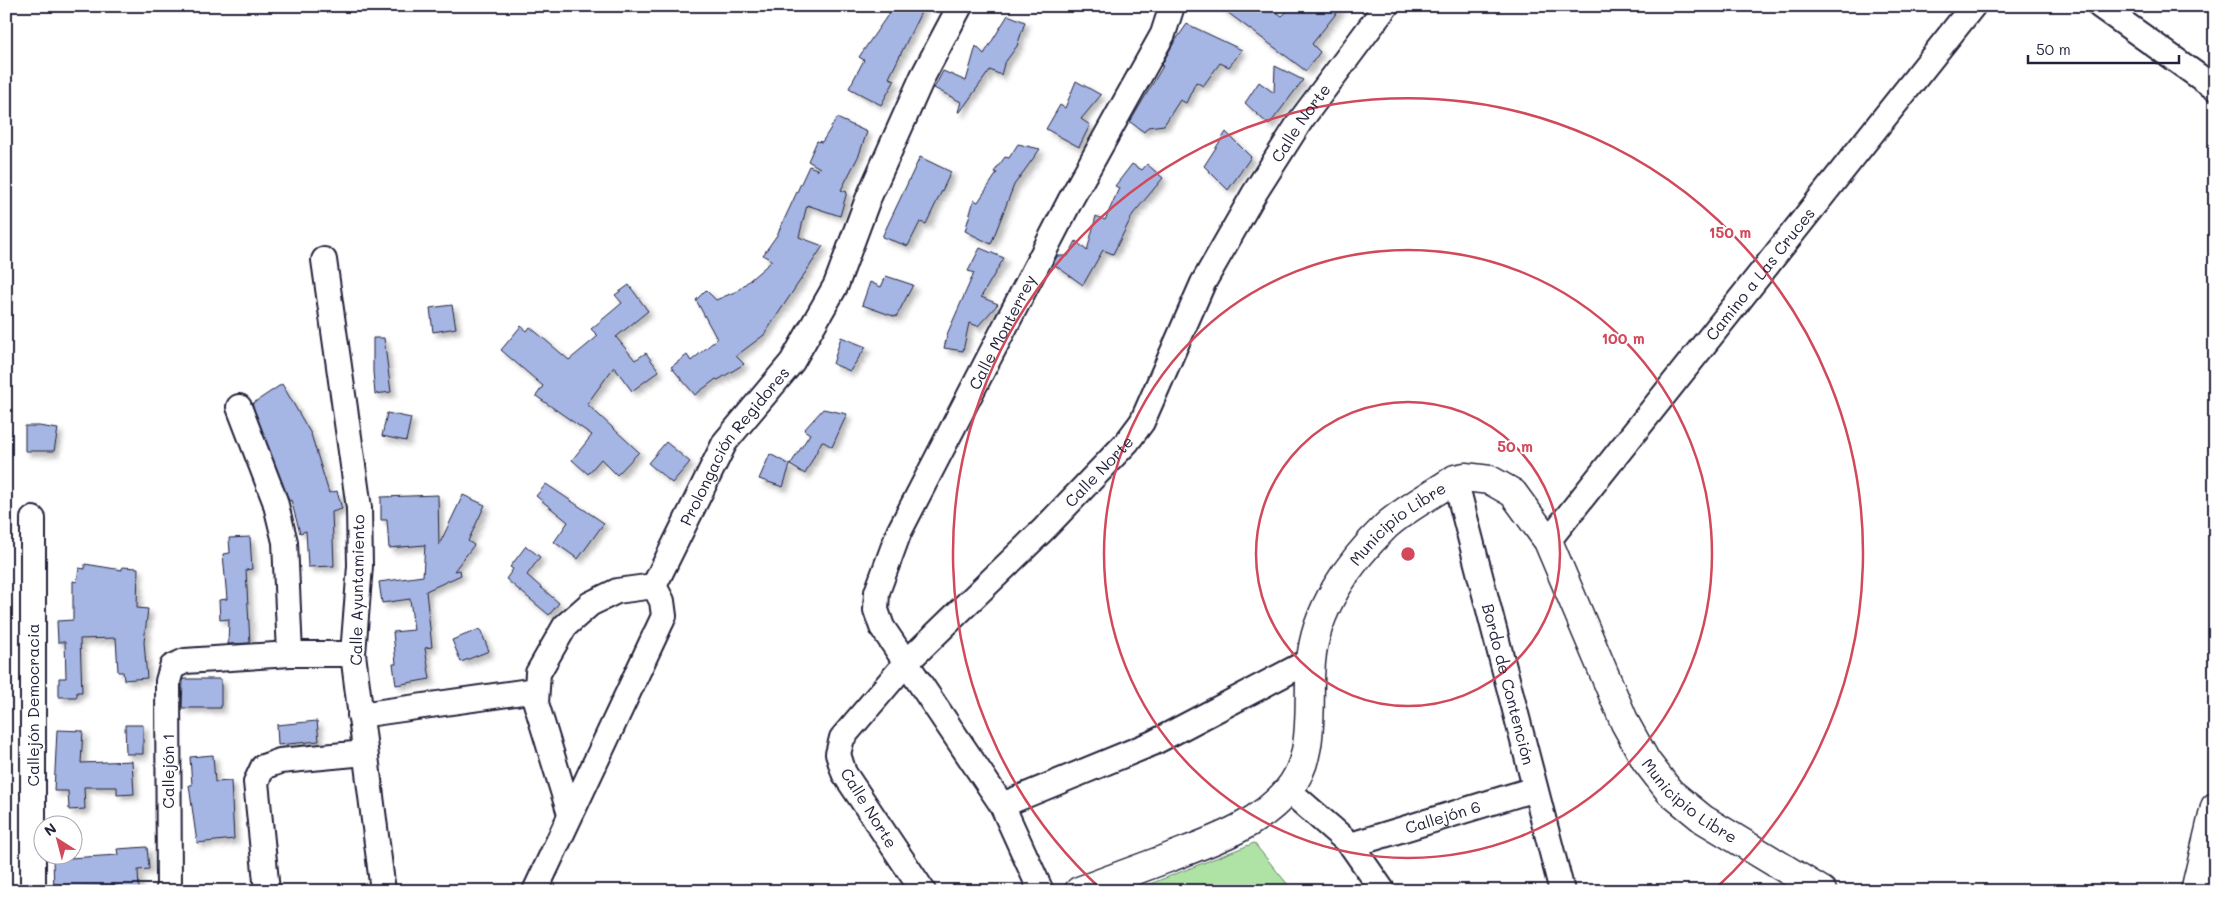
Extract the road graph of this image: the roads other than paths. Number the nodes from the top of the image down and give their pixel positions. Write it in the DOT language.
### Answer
graph roads {
  1 [pos="960,6"];
  2 [pos="1172,6"];
  3 [pos="1386,6"];
  4 [pos="1973,6"];
  5 [pos="2100,6"];
  6 [pos="2215,88"];
  7 [pos="324,260"];
  8 [pos="239,408"];
  9 [pos="1455,479"];
  10 [pos="33,518"];
  11 [pos="1548,541"];
  12 [pos="654,586"];
  13 [pos="290,654"];
  14 [pos="353,654"];
  15 [pos="1311,660"];
  16 [pos="906,663"];
  17 [pos="536,690"];
  18 [pos="360,715"];
  19 [pos="365,753"];
  20 [pos="1536,789"];
  21 [pos="1288,790"];
  22 [pos="1002,805"];
  23 [pos="2215,807"];
  24 [pos="570,814"];
  25 [pos="1351,845"];
  26 [pos="33,891"];
  27 [pos="169,891"];
  28 [pos="267,891"];
  29 [pos="383,891"];
  30 [pos="536,891"];
  31 [pos="923,891"];
  32 [pos="1041,891"];
  33 [pos="1079,891"];
  34 [pos="1383,891"];
  35 [pos="1562,891"];
  36 [pos="1822,891"];
  37 [pos="2195,891"];
  1 -- 12 [label="street, Prolongación Regidores"];
  2 -- 16 [label="street, Calle Monterrey"];
  3 -- 16 [label="street, Calle Norte"];
  4 -- 11 [label="street, Camino a Las Cruces"];
  5 -- 6 [label="street"];
  7 -- 14 [label="street, Calle Ayuntamiento"];
  8 -- 13 [label="street"];
  9 -- 11 [label="street, Municipio Libre"];
  9 -- 15 [label="street, Municipio Libre"];
  9 -- 20 [label="street, Bordo de Contención"];
  10 -- 26 [label="street, Callejón Democracia"];
  11 -- 36 [label="street, Municipio Libre"];
  12 -- 17 [label="street"];
  12 -- 24 [label="street"];
  13 -- 14 [label="street"];
  13 -- 27 [label="street, Callejón 1"];
  14 -- 18 [label="street, Calle Ayuntamiento"];
  15 -- 21 [label="street, Municipio Libre"];
  15 -- 22 [label="street"];
  16 -- 22 [label="street, Calle Monterrey"];
  16 -- 31 [label="street, Calle Norte"];
  17 -- 18 [label="street"];
  17 -- 24 [label="street"];
  18 -- 19 [label="street, Calle Ayuntamiento"];
  19 -- 28 [label="street"];
  19 -- 29 [label="street, Calle Ayuntamiento"];
  20 -- 25 [label="street, Callejón 6"];
  20 -- 35 [label="street, Bordo de Contención"];
  21 -- 25 [label="street"];
  21 -- 33 [label="street, Municipio Libre"];
  22 -- 32 [label="street, Calle Monterrey"];
  23 -- 37 [label="street"];
  24 -- 30 [label="street"];
  25 -- 34 [label="street"];
}
